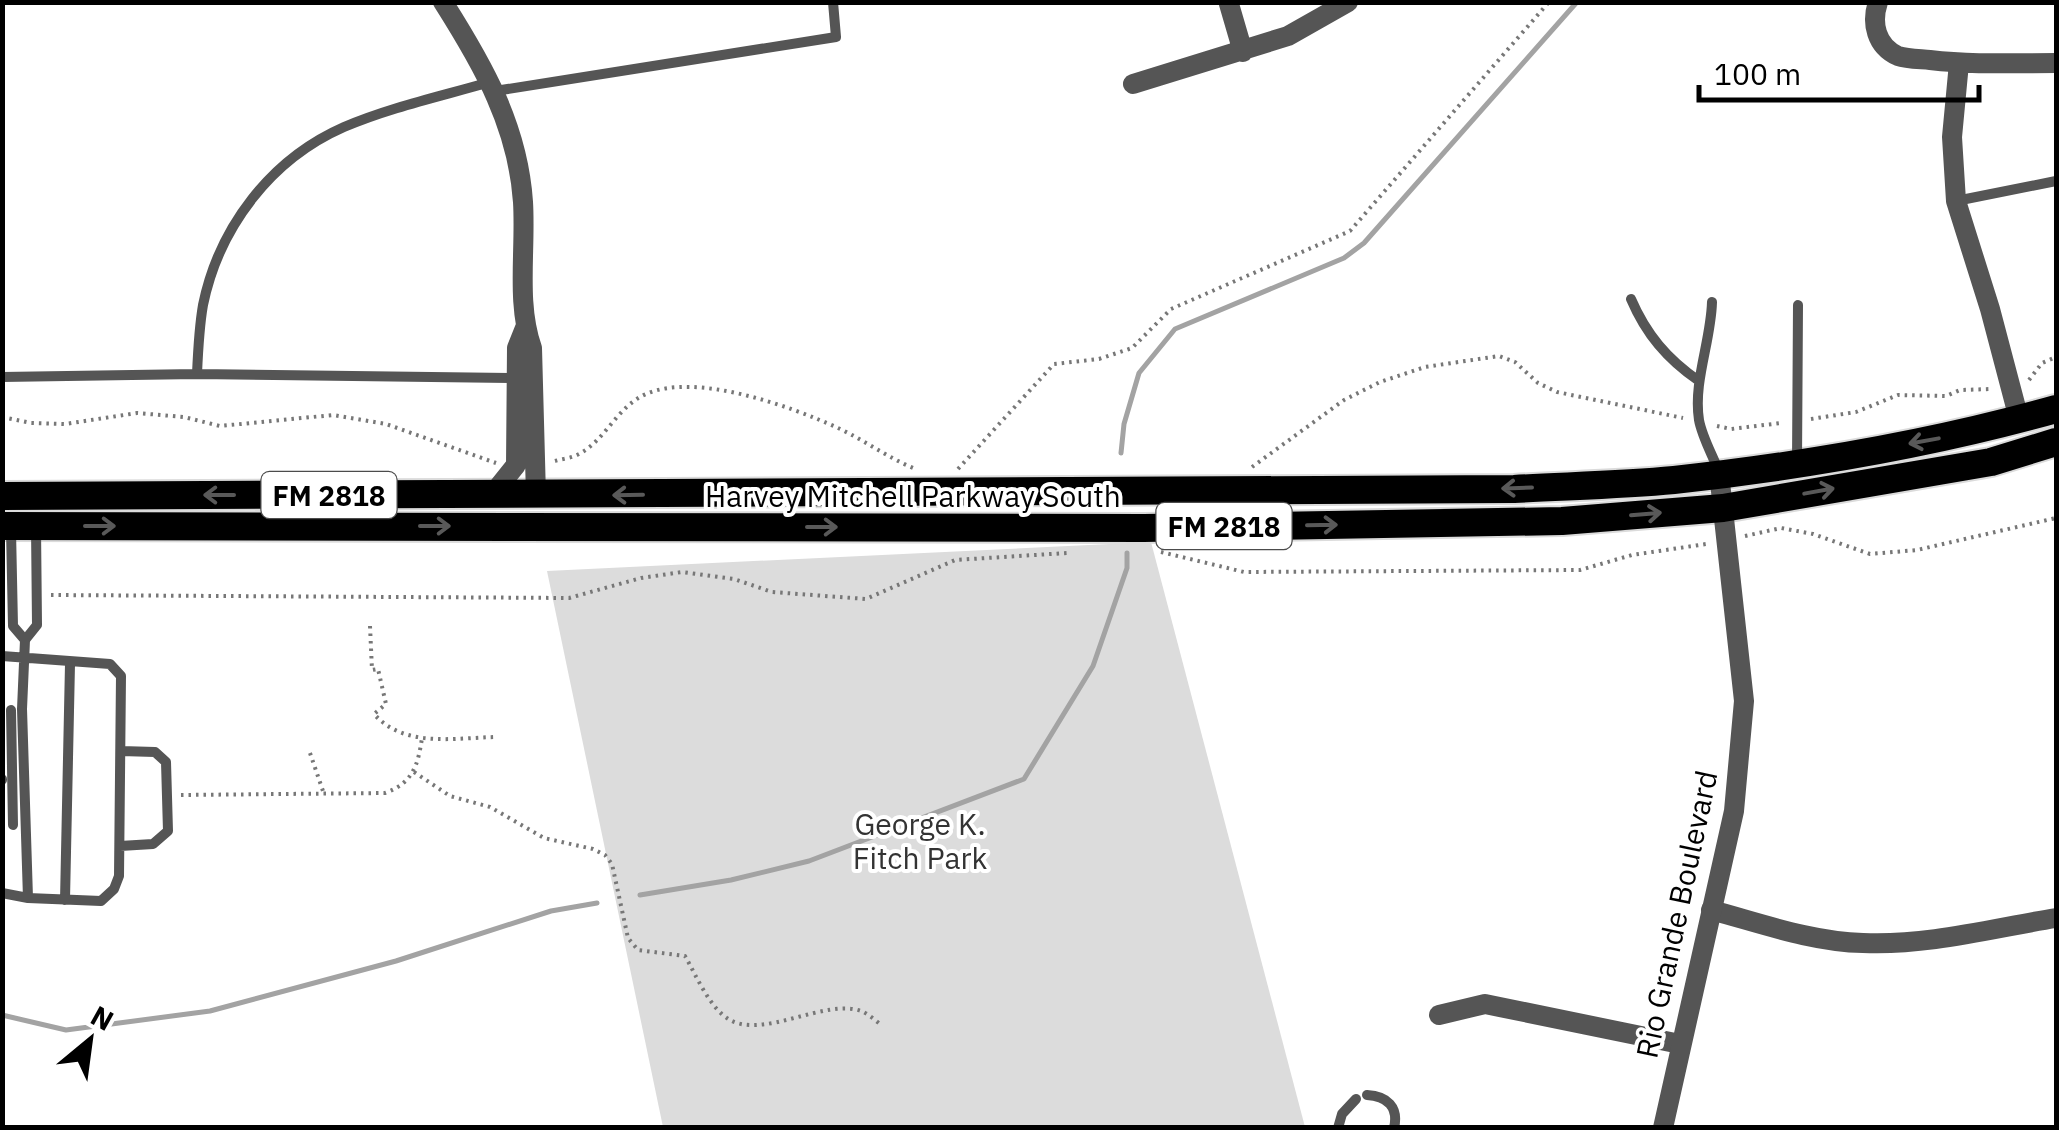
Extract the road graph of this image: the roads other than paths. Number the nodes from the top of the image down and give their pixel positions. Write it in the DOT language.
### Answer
graph roads {
  1 [pos="444,2"];
  2 [pos="833,2"];
  3 [pos="1348,2"];
  4 [pos="1878,2"];
  5 [pos="1229,4"];
  6 [pos="1242,52"];
  7 [pos="2056,62"];
  8 [pos="1959,64"];
  9 [pos="1133,84"];
  10 [pos="493,86"];
  11 [pos="2056,181"];
  12 [pos="1956,200"];
  13 [pos="1631,299"];
  14 [pos="1712,302"];
  15 [pos="1798,304"];
  16 [pos="525,328"];
  17 [pos="197,374"];
  18 [pos="2,377"];
  19 [pos="517,378"];
  20 [pos="1699,381"];
  21 [pos="2056,409"];
  22 [pos="2019,420"];
  23 [pos="2056,442"];
  24 [pos="1797,462"];
  25 [pos="525,466"];
  26 [pos="1719,474"];
  27 [pos="492,495"];
  28 [pos="2,496"];
  29 [pos="536,496"];
  30 [pos="1723,508"];
  31 [pos="17,526"];
  32 [pos="498,526"];
  33 [pos="25,640"];
  34 [pos="2,656"];
  35 [pos="24,656"];
  36 [pos="70,664"];
  37 [pos="12,709"];
  38 [pos="120,751"];
  39 [pos="13,825"];
  40 [pos="120,846"];
  41 [pos="2,893"];
  42 [pos="28,898"];
  43 [pos="66,900"];
  44 [pos="1711,910"];
  45 [pos="2056,918"];
  46 [pos="1439,1015"];
  47 [pos="1680,1044"];
  48 [pos="1338,1128"];
  49 [pos="1394,1128"];
  50 [pos="1662,1128"];
  1 -- 10 [label="street"];
  2 -- 10 [label="lane"];
  3 -- 6 [label="street"];
  4 -- 8 [label="street"];
  5 -- 6 [label="street"];
  6 -- 9 [label="street"];
  7 -- 8 [label="street"];
  8 -- 12 [label="street"];
  10 -- 16 [label="street"];
  10 -- 17 [label="lane"];
  11 -- 12 [label="lane"];
  12 -- 22 [label="street"];
  13 -- 20 [label="lane"];
  14 -- 20 [label="lane"];
  15 -- 24 [label="lane"];
  16 -- 19 [label="street"];
  16 -- 25 [label="street"];
  17 -- 18 [label="lane"];
  17 -- 19 [label="lane"];
  19 -- 25 [label="street"];
  20 -- 26 [label="lane"];
  21 -- 22 [label="highway, Harvey Mitchell Parkway South / FM 2818"];
  22 -- 24 [label="highway, Harvey Mitchell Parkway South / FM 2818, one-way"];
  30 -- 23 [label="highway, Harvey Mitchell Parkway South / FM 2818, one-way"];
  24 -- 26 [label="highway, Harvey Mitchell Parkway South / FM 2818"];
  25 -- 27 [label="street"];
  25 -- 29 [label="street"];
  26 -- 29 [label="highway, Harvey Mitchell Parkway South / FM 2818, one-way"];
  26 -- 30 [label="street, Rio Grande Boulevard"];
  27 -- 28 [label="highway, Harvey Mitchell Parkway South / FM 2818, one-way"];
  27 -- 29 [label="highway, Harvey Mitchell Parkway South / FM 2818"];
  29 -- 32 [label="highway"];
  32 -- 30 [label="highway, Harvey Mitchell Parkway South / FM 2818, one-way"];
  30 -- 44 [label="street, Rio Grande Boulevard"];
  31 -- 32 [label="highway, Harvey Mitchell Parkway South / FM 2818, one-way"];
  31 -- 33 [label="lane"];
  31 -- 33 [label="lane"];
  33 -- 35 [label="lane"];
  34 -- 35 [label="lane"];
  35 -- 36 [label="lane"];
  35 -- 37 [label="lane"];
  36 -- 38 [label="lane"];
  36 -- 43 [label="lane"];
  37 -- 39 [label="lane"];
  38 -- 40 [label="lane"];
  38 -- 40 [label="lane"];
  39 -- 42 [label="lane"];
  40 -- 43 [label="lane"];
  41 -- 42 [label="lane"];
  42 -- 43 [label="lane"];
  44 -- 45 [label="street"];
  44 -- 47 [label="street, Rio Grande Boulevard"];
  46 -- 47 [label="street"];
  47 -- 50 [label="street, Rio Grande Boulevard"];
  48 -- 49 [label="lane"];
}
